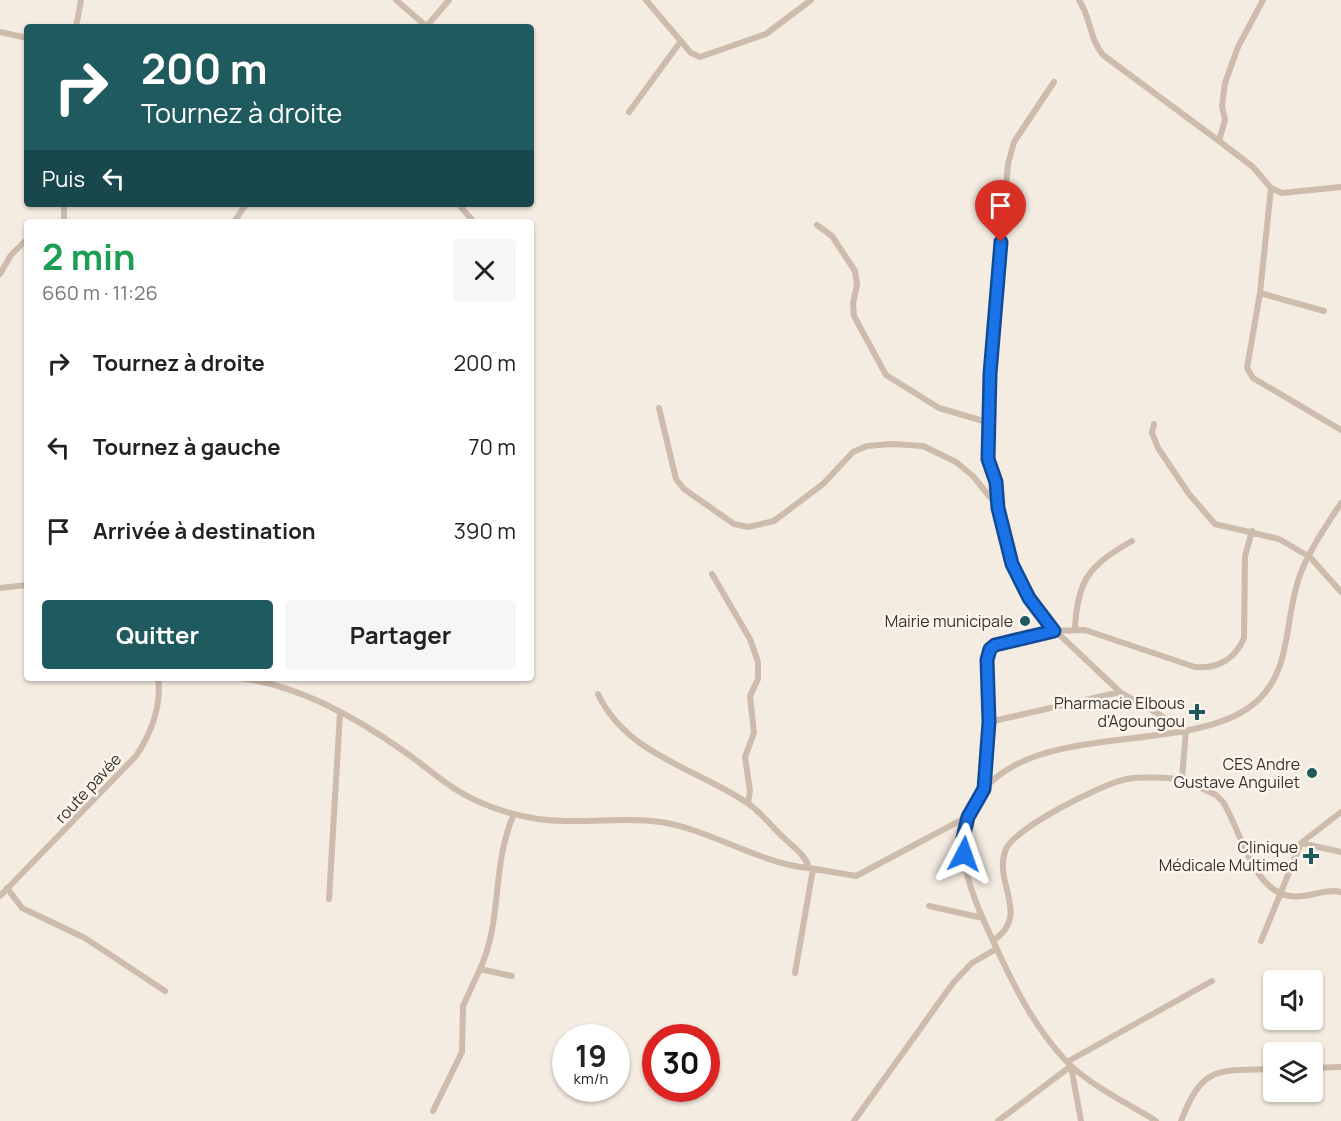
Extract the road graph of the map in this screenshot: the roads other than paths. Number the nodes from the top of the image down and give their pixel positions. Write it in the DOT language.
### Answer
graph roads {
  1 [pos="81,0"];
  2 [pos="396,0"];
  3 [pos="449,0"];
  4 [pos="646,0"];
  5 [pos="811,0"];
  6 [pos="1079,0"];
  7 [pos="1263,0"];
  8 [pos="77,24"];
  9 [pos="423,24"];
  10 [pos="429,24"];
  11 [pos="0,32"];
  12 [pos="24,37"];
  13 [pos="681,41"];
  14 [pos="1054,82"];
  15 [pos="629,112"];
  16 [pos="1219,141"];
  17 [pos="1341,187"];
  18 [pos="1271,188"];
  19 [pos="461,207"];
  20 [pos="471,219"];
  21 [pos="817,225"];
  22 [pos="24,242"];
  23 [pos="0,274"];
  24 [pos="1260,293"];
  25 [pos="1324,311"];
  26 [pos="659,408"];
  27 [pos="990,423"];
  28 [pos="1154,424"];
  29 [pos="1341,430"];
  30 [pos="1341,502"];
  31 [pos="998,508"];
  32 [pos="1252,531"];
  33 [pos="1131,541"];
  34 [pos="1310,557"];
  35 [pos="712,574"];
  36 [pos="24,585"];
  37 [pos="0,588"];
  38 [pos="1341,592"];
  39 [pos="1075,629"];
  40 [pos="1054,631"];
  41 [pos="159,681"];
  42 [pos="251,681"];
  43 [pos="1120,692"];
  44 [pos="598,694"];
  45 [pos="340,713"];
  46 [pos="989,722"];
  47 [pos="1186,730"];
  48 [pos="1182,779"];
  49 [pos="984,789"];
  50 [pos="748,803"];
  51 [pos="1341,812"];
  52 [pos="514,814"];
  53 [pos="968,817"];
  54 [pos="1301,843"];
  55 [pos="1341,852"];
  56 [pos="811,868"];
  57 [pos="7,888"];
  58 [pos="1341,892"];
  59 [pos="1279,893"];
  60 [pos="0,896"];
  61 [pos="328,899"];
  62 [pos="929,906"];
  63 [pos="983,918"];
  64 [pos="1261,941"];
  65 [pos="993,942"];
  66 [pos="996,949"];
  67 [pos="480,969"];
  68 [pos="795,973"];
  69 [pos="512,976"];
  70 [pos="1212,981"];
  71 [pos="165,990"];
  72 [pos="1069,1064"];
  73 [pos="1341,1067"];
  74 [pos="1323,1068"];
  75 [pos="1263,1069"];
  76 [pos="434,1111"];
  77 [pos="854,1121"];
  78 [pos="998,1121"];
  79 [pos="1081,1121"];
  80 [pos="1156,1121"];
  81 [pos="1181,1121"];
  1 -- 8 [label="street"];
  2 -- 9 [label="street"];
  3 -- 10 [label="street"];
  4 -- 13 [label="street"];
  5 -- 13 [label="street"];
  6 -- 16 [label="street"];
  7 -- 16 [label="street"];
  11 -- 12 [label="street"];
  13 -- 15 [label="street"];
  14 -- 27 [label="street"];
  16 -- 18 [label="street"];
  17 -- 18 [label="street"];
  18 -- 24 [label="street"];
  19 -- 20 [label="street"];
  21 -- 27 [label="street"];
  22 -- 23 [label="street"];
  24 -- 25 [label="street"];
  24 -- 29 [label="street"];
  26 -- 31 [label="street"];
  27 -- 31 [label="street"];
  28 -- 32 [label="street"];
  30 -- 34 [label="street"];
  31 -- 40 [label="street"];
  32 -- 34 [label="street"];
  32 -- 39 [label="street"];
  33 -- 39 [label="street"];
  34 -- 38 [label="street"];
  34 -- 47 [label="street"];
  35 -- 50 [label="street"];
  36 -- 37 [label="street"];
  39 -- 40 [label="street"];
  40 -- 43 [label="street"];
  40 -- 46 [label="street"];
  41 -- 57 [label="street, route pavée"];
  42 -- 45 [label="street"];
  43 -- 46 [label="street"];
  43 -- 47 [label="street"];
  44 -- 50 [label="street"];
  45 -- 52 [label="street"];
  45 -- 61 [label="street"];
  46 -- 49 [label="street"];
  47 -- 48 [label="street"];
  47 -- 49 [label="street"];
  48 -- 59 [label="street"];
  48 -- 65 [label="street"];
  49 -- 53 [label="street"];
  50 -- 56 [label="street"];
  51 -- 54 [label="street"];
  52 -- 56 [label="street"];
  52 -- 67 [label="street"];
  53 -- 56 [label="street"];
  53 -- 63 [label="street"];
  54 -- 55 [label="street"];
  54 -- 59 [label="street"];
  56 -- 68 [label="street"];
  57 -- 60 [label="street, route pavée"];
  57 -- 71 [label="street"];
  58 -- 59 [label="street"];
  59 -- 64 [label="street"];
  62 -- 63 [label="street"];
  63 -- 65 [label="street"];
  65 -- 66 [label="street"];
  66 -- 72 [label="street"];
  66 -- 77 [label="street"];
  67 -- 69 [label="street"];
  67 -- 76 [label="street"];
  70 -- 72 [label="street"];
  72 -- 78 [label="street"];
  72 -- 79 [label="street"];
  72 -- 80 [label="street"];
  73 -- 74 [label="street"];
  75 -- 81 [label="street"];
}
